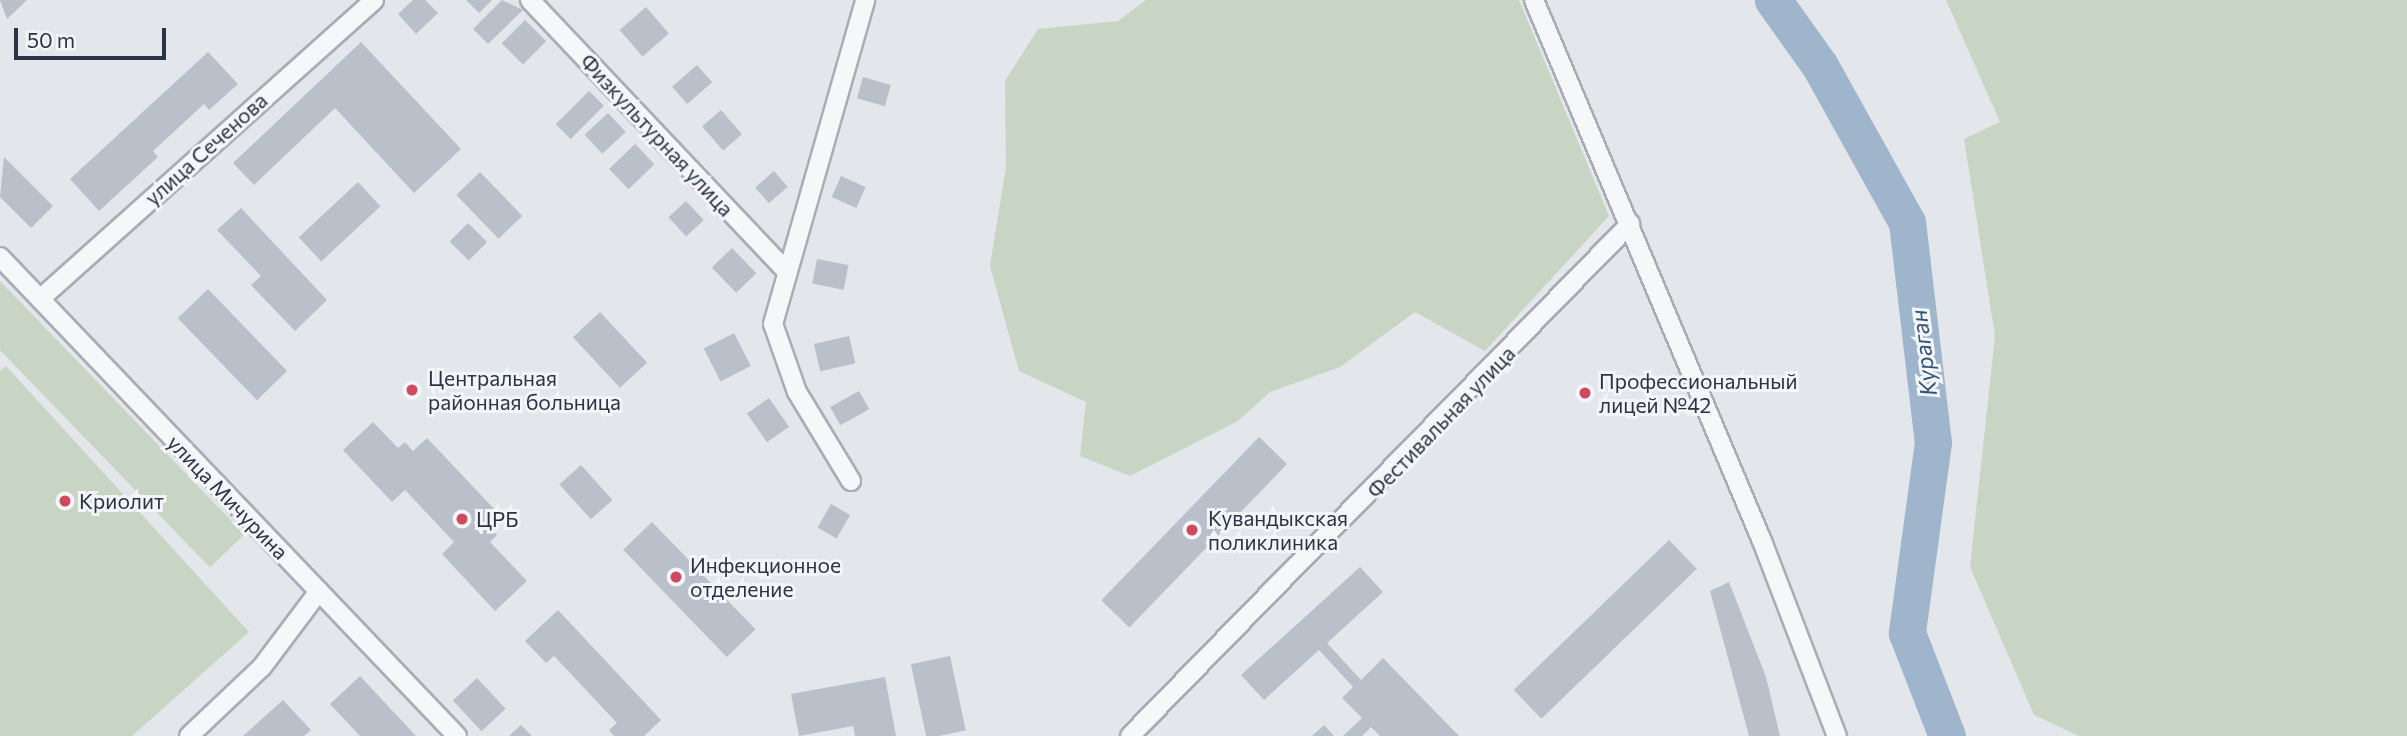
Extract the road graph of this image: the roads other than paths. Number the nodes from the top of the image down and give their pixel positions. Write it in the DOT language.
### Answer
graph roads {
  1 [pos="530,0"];
  2 [pos="852,0"];
  3 [pos="865,0"];
  4 [pos="1534,0"];
  5 [pos="363,4"];
  6 [pos="858,23"];
  7 [pos="1630,224"];
  8 [pos="0,257"];
  9 [pos="785,271"];
  10 [pos="40,299"];
  11 [pos="851,481"];
  12 [pos="318,591"];
  13 [pos="189,736"];
  14 [pos="457,736"];
  15 [pos="1130,736"];
  16 [pos="1838,736"];
  1 -- 9 [label="street, Физкультурная улица"];
  2 -- 6 [label="street"];
  3 -- 6 [label="street"];
  4 -- 7 [label="street"];
  5 -- 10 [label="street, улица Сеченова"];
  6 -- 9 [label="street"];
  7 -- 15 [label="street, Фестивальная улица"];
  7 -- 16 [label="street"];
  8 -- 10 [label="street, улица Мичурина"];
  9 -- 11 [label="street"];
  10 -- 12 [label="street, улица Мичурина"];
  12 -- 13 [label="street"];
  12 -- 14 [label="street, улица Мичурина"];
}
